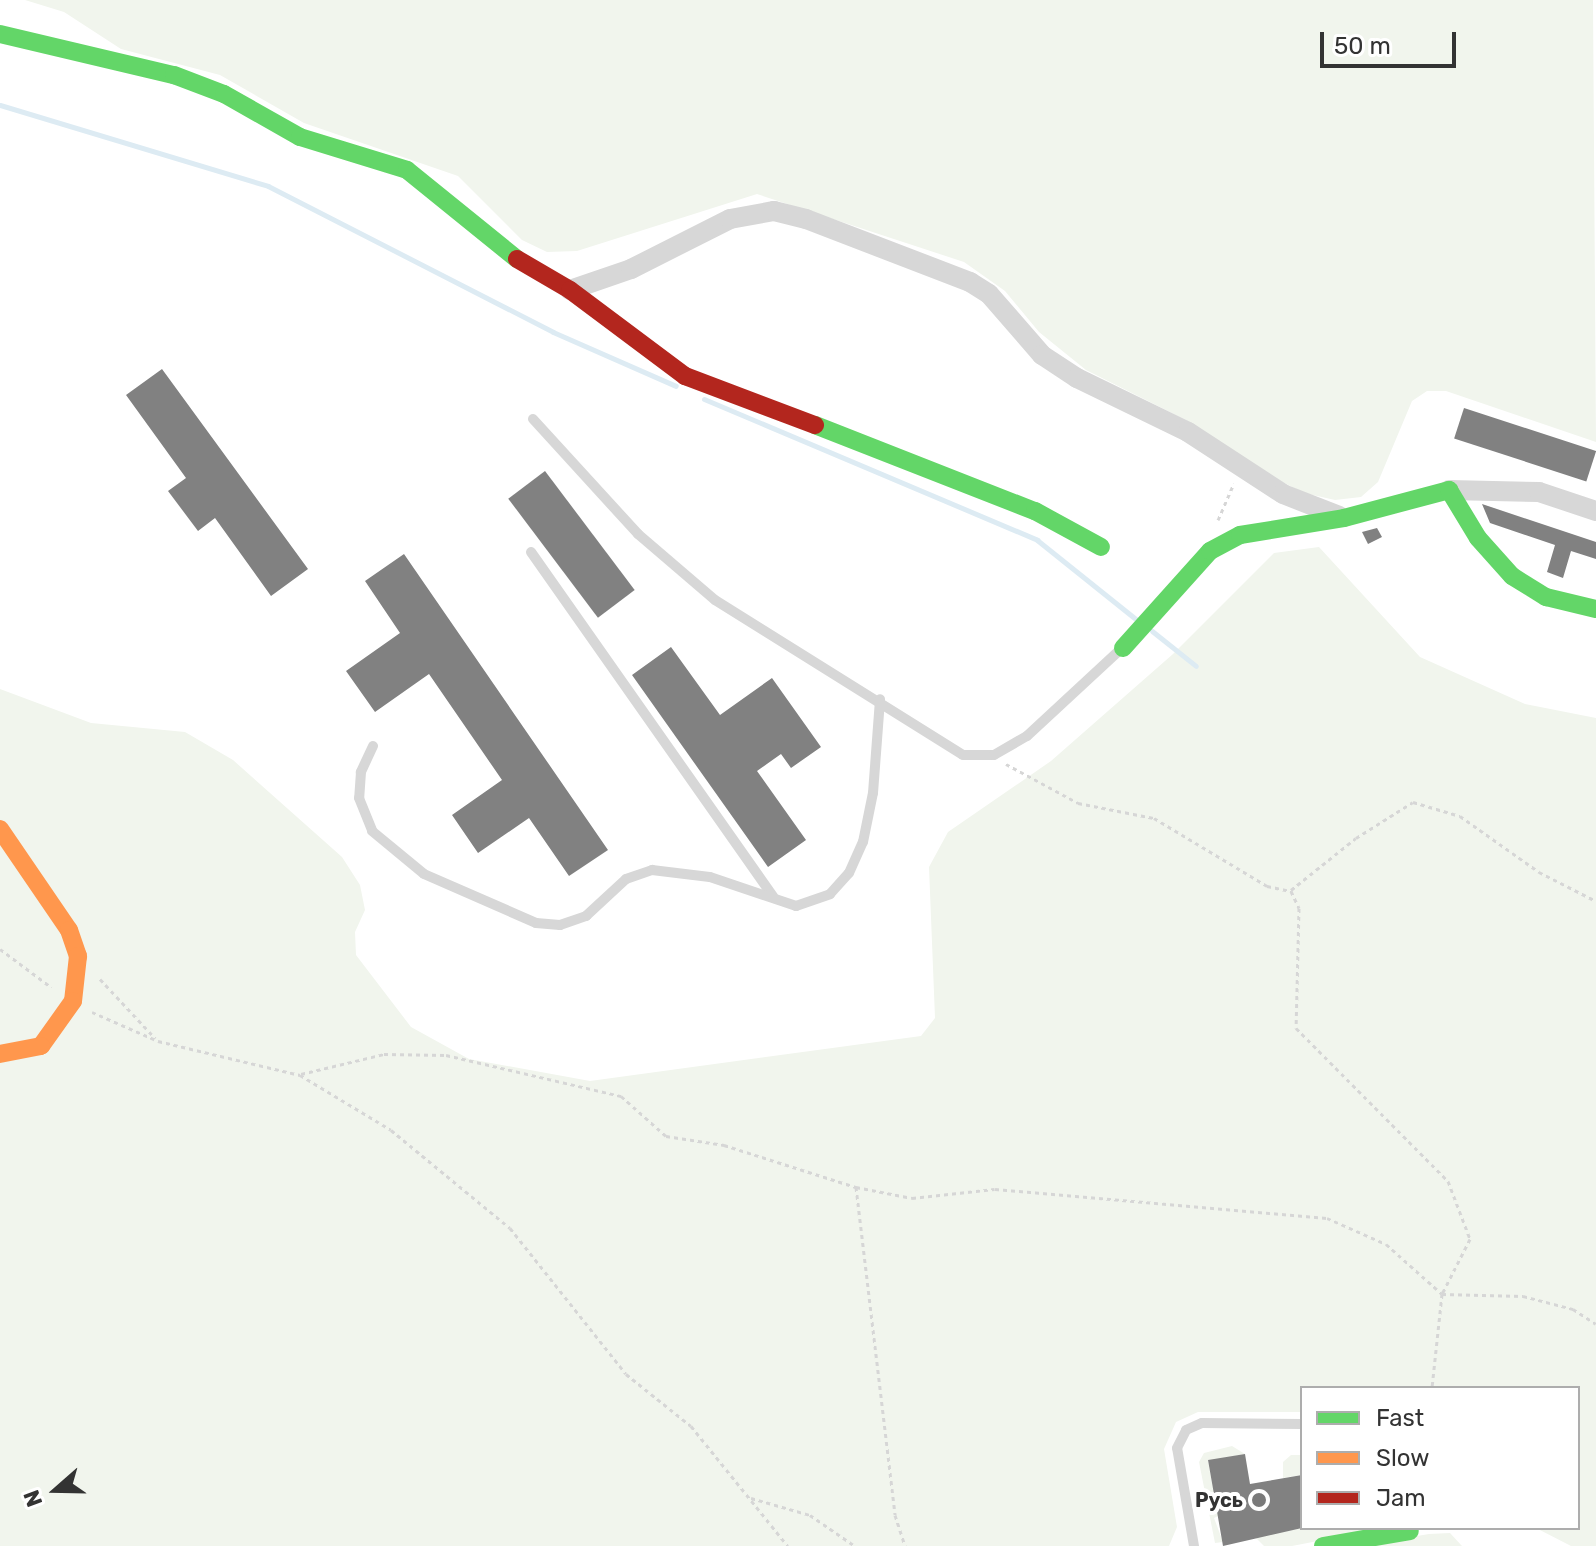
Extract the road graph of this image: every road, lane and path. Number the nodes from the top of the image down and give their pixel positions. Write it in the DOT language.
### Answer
graph roads {
  1 [pos="0,34"];
  2 [pos="570,290"];
  3 [pos="533,419"];
  4 [pos="1240,468"];
  5 [pos="1449,490"];
  6 [pos="1596,511"];
  7 [pos="1344,518"];
  8 [pos="1101,547"];
  9 [pos="1210,551"];
  10 [pos="531,552"];
  11 [pos="1596,609"];
  12 [pos="1123,648"];
  13 [pos="880,699"];
  14 [pos="373,746"];
  15 [pos="994,755"];
  16 [pos="0,829"];
  17 [pos="1291,891"];
  18 [pos="773,896"];
  19 [pos="1596,901"];
  20 [pos="0,949"];
  21 [pos="99,978"];
  22 [pos="73,1001"];
  23 [pos="158,1041"];
  24 [pos="0,1054"];
  25 [pos="300,1075"];
  26 [pos="856,1187"];
  27 [pos="1442,1294"];
  28 [pos="1596,1324"];
  29 [pos="1432,1386"];
  30 [pos="1300,1424"];
  31 [pos="750,1498"];
  32 [pos="1406,1530"];
  33 [pos="788,1546"];
  34 [pos="855,1546"];
  35 [pos="905,1546"];
  36 [pos="1194,1546"];
  37 [pos="1323,1546"];
  1 -- 2 [label="street"];
  2 -- 4 [label="street"];
  2 -- 8 [label="street"];
  3 -- 13 [label="lane"];
  4 -- 7 [label="street"];
  4 -- 9 [label="path"];
  5 -- 6 [label="street"];
  5 -- 7 [label="street"];
  5 -- 11 [label="street"];
  7 -- 9 [label="street"];
  9 -- 12 [label="street"];
  10 -- 18 [label="lane"];
  12 -- 15 [label="lane"];
  13 -- 15 [label="lane"];
  13 -- 18 [label="lane"];
  14 -- 18 [label="lane"];
  15 -- 17 [label="path"];
  16 -- 22 [label="street"];
  17 -- 19 [label="path"];
  17 -- 27 [label="path"];
  20 -- 22 [label="path"];
  21 -- 23 [label="path"];
  22 -- 23 [label="path"];
  22 -- 24 [label="street"];
  23 -- 25 [label="path"];
  25 -- 26 [label="path"];
  25 -- 31 [label="path"];
  26 -- 27 [label="path"];
  26 -- 35 [label="path"];
  27 -- 28 [label="path"];
  27 -- 29 [label="path"];
  30 -- 36 [label="lane"];
  31 -- 33 [label="path"];
  31 -- 34 [label="path"];
  32 -- 37 [label="street"];
}
